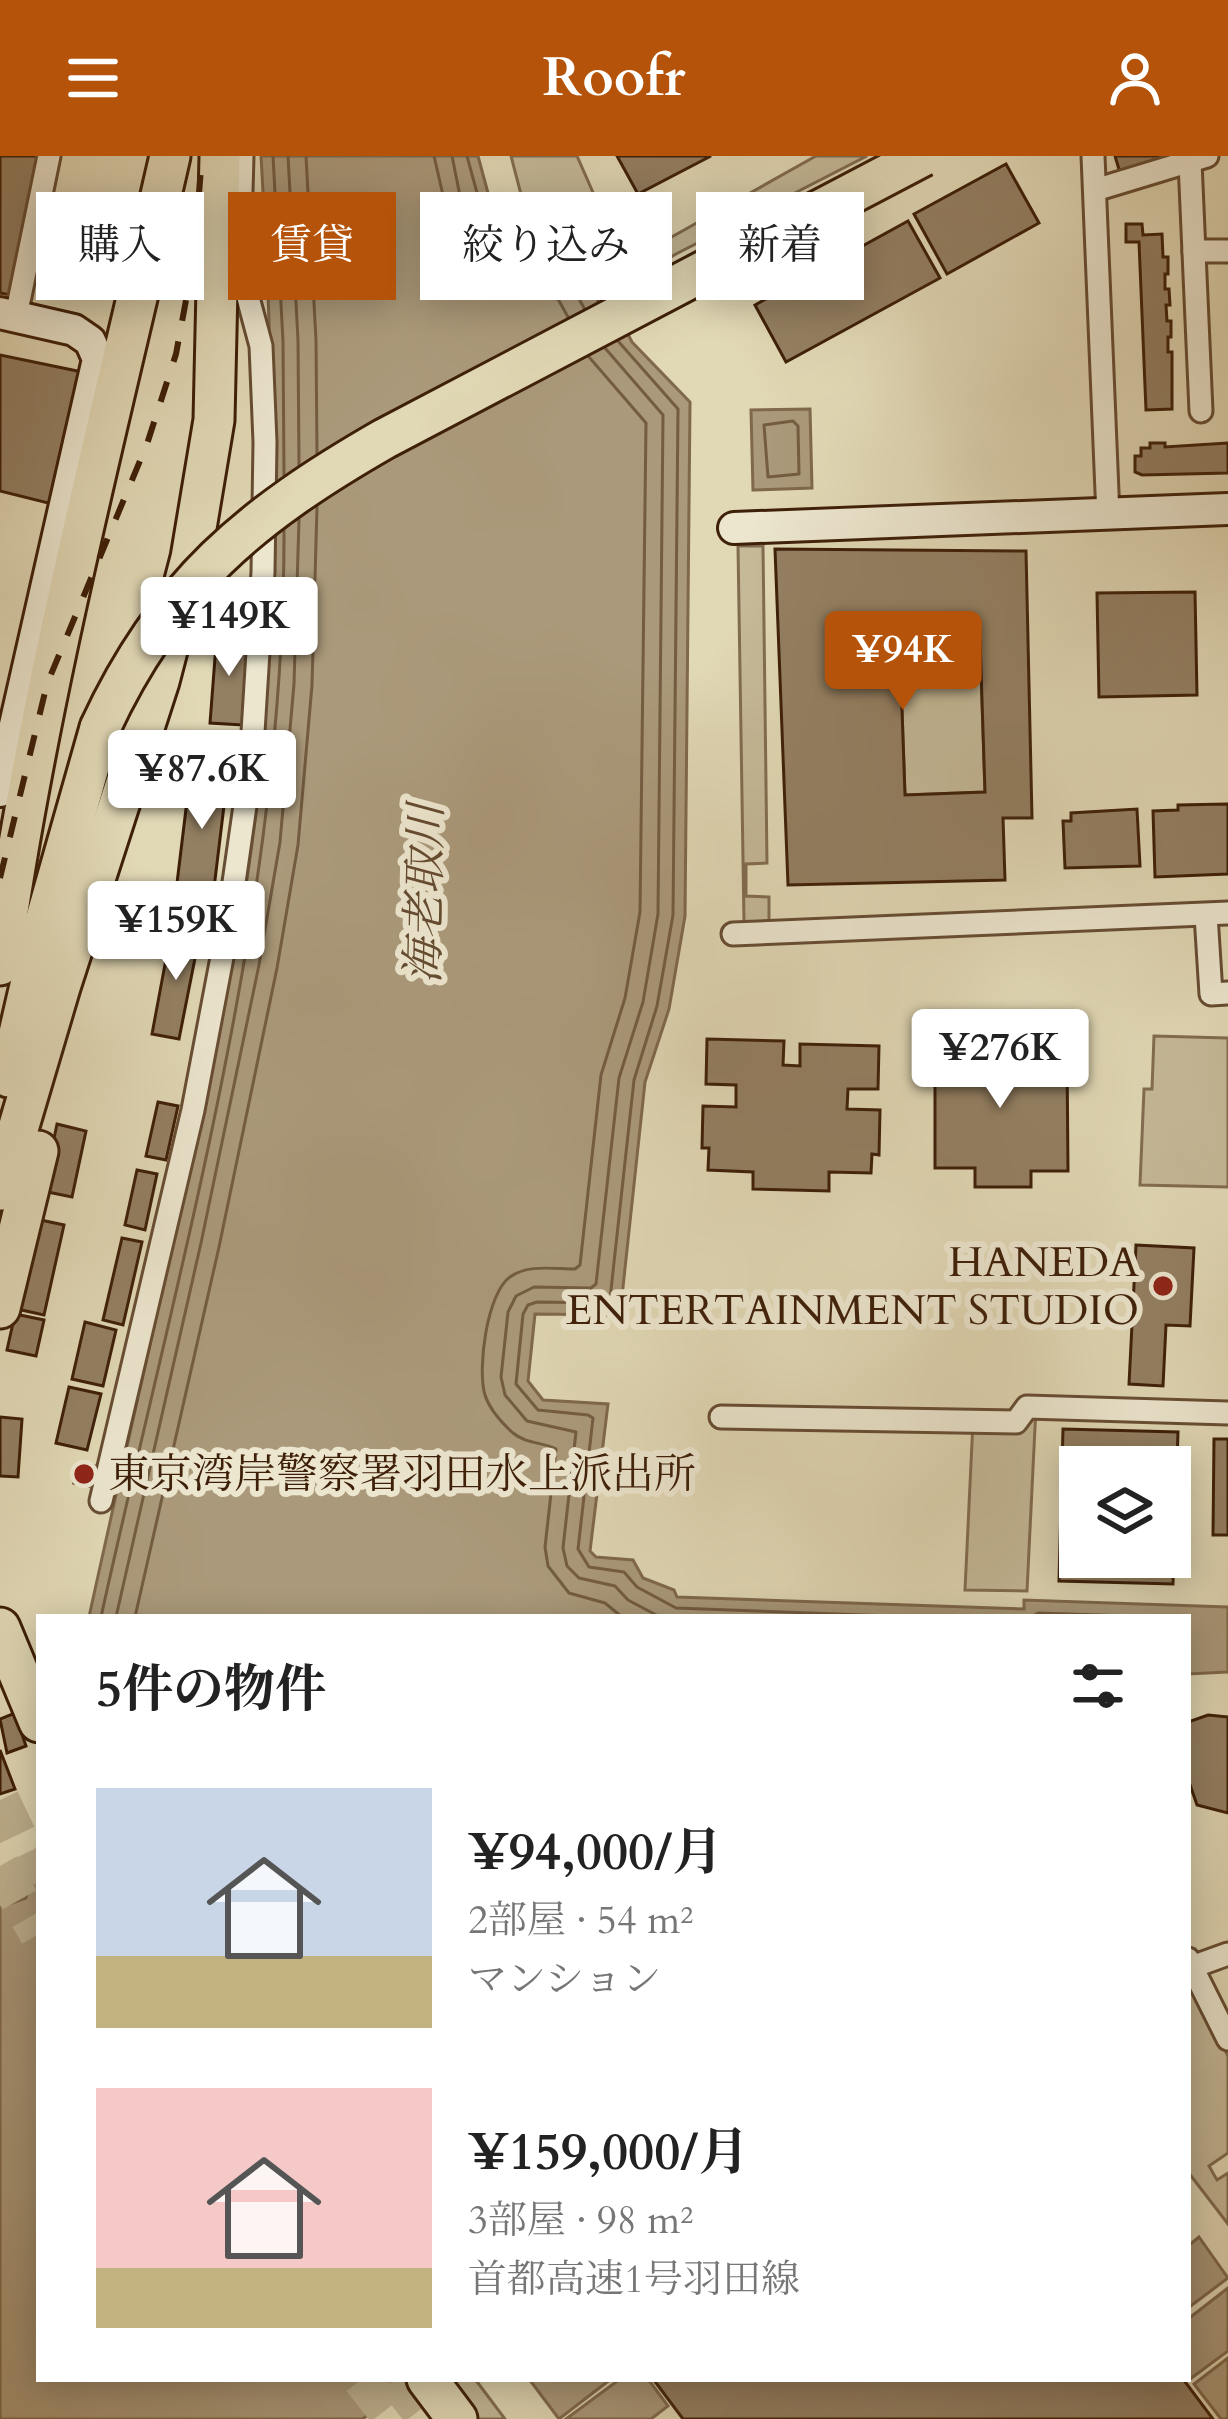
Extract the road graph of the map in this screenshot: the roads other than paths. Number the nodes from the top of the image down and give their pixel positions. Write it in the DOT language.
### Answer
graph roads {
  1 [pos="50,156"];
  2 [pos="170,156"];
  3 [pos="220,156"];
  4 [pos="242,156"];
  5 [pos="871,156"];
  6 [pos="923,156"];
  7 [pos="1093,156"];
  8 [pos="1198,159"];
  9 [pos="1095,190"];
  10 [pos="1194,251"];
  11 [pos="1228,251"];
  12 [pos="8,315"];
  13 [pos="1201,411"];
  14 [pos="1228,509"];
  15 [pos="1108,516"];
  16 [pos="734,529"];
  17 [pos="89,722"];
  18 [pos="127,784"];
  19 [pos="0,791"];
  20 [pos="1213,919"];
  21 [pos="733,934"];
  22 [pos="0,965"];
  23 [pos="1228,993"];
  24 [pos="0,1009"];
  25 [pos="0,1114"];
  26 [pos="0,1190"];
  27 [pos="0,1307"];
  28 [pos="1228,1413"];
  29 [pos="721,1417"];
  30 [pos="101,1501"];
  31 [pos="0,1628"];
  32 [pos="36,1715"];
  33 [pos="1228,1954"];
  34 [pos="1191,1963"];
  35 [pos="1191,1965"];
  36 [pos="1228,2039"];
  37 [pos="429,2382"];
  38 [pos="457,2419"];
  1 -- 12 [label="street"];
  2 -- 22 [label="highway"];
  3 -- 18 [label="highway"];
  4 -- 30 [label="street"];
  5 -- 17 [label="highway"];
  6 -- 17 [label="highway, bridge"];
  7 -- 9 [label="street"];
  8 -- 9 [label="street"];
  8 -- 10 [label="street"];
  9 -- 15 [label="street"];
  10 -- 11 [label="street"];
  10 -- 13 [label="street"];
  12 -- 19 [label="street"];
  14 -- 15 [label="street"];
  15 -- 16 [label="street"];
  17 -- 24 [label="highway"];
  17 -- 25 [label="highway"];
  18 -- 26 [label="highway"];
  18 -- 27 [label="highway"];
  20 -- 21 [label="street"];
  20 -- 23 [label="street"];
  28 -- 29 [label="street"];
  31 -- 32 [label="highway"];
  33 -- 34 [label="street"];
  35 -- 36 [label="street"];
  37 -- 38 [label="highway"];
}
